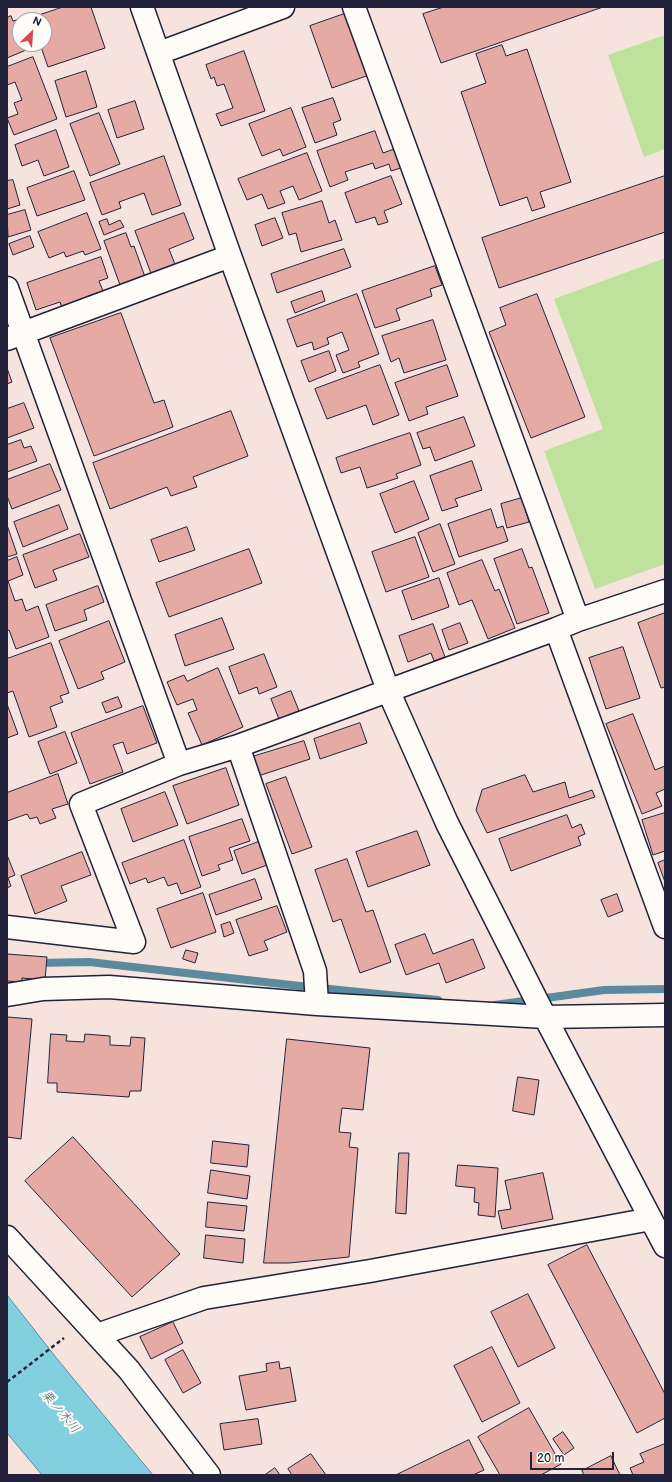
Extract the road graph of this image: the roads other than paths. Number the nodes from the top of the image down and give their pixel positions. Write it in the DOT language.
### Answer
graph roads {
  1 [pos="142,7"];
  2 [pos="283,7"];
  3 [pos="354,7"];
  4 [pos="159,53"];
  5 [pos="230,256"];
  6 [pos="7,288"];
  7 [pos="15,336"];
  8 [pos="665,591"];
  9 [pos="578,620"];
  10 [pos="556,629"];
  11 [pos="388,690"];
  12 [pos="238,746"];
  13 [pos="179,764"];
  14 [pos="665,927"];
  15 [pos="7,928"];
  16 [pos="7,995"];
  17 [pos="317,1004"];
  18 [pos="665,1015"];
  19 [pos="545,1018"];
  20 [pos="651,1219"];
  21 [pos="7,1237"];
  22 [pos="665,1246"];
  23 [pos="91,1328"];
  24 [pos="209,1475"];
  1 -- 4 [label="street"];
  2 -- 4 [label="street"];
  3 -- 9 [label="street"];
  4 -- 5 [label="street"];
  5 -- 7 [label="street"];
  5 -- 11 [label="street"];
  6 -- 7 [label="street"];
  7 -- 13 [label="street"];
  8 -- 9 [label="street"];
  9 -- 10 [label="street"];
  10 -- 11 [label="street"];
  10 -- 14 [label="street"];
  11 -- 12 [label="street"];
  11 -- 19 [label="street"];
  12 -- 13 [label="street"];
  12 -- 17 [label="street"];
  13 -- 15 [label="street"];
  16 -- 17 [label="street"];
  17 -- 19 [label="street"];
  18 -- 19 [label="street"];
  19 -- 20 [label="street"];
  20 -- 22 [label="street"];
  20 -- 23 [label="street"];
  21 -- 23 [label="street"];
  23 -- 24 [label="street"];
}
